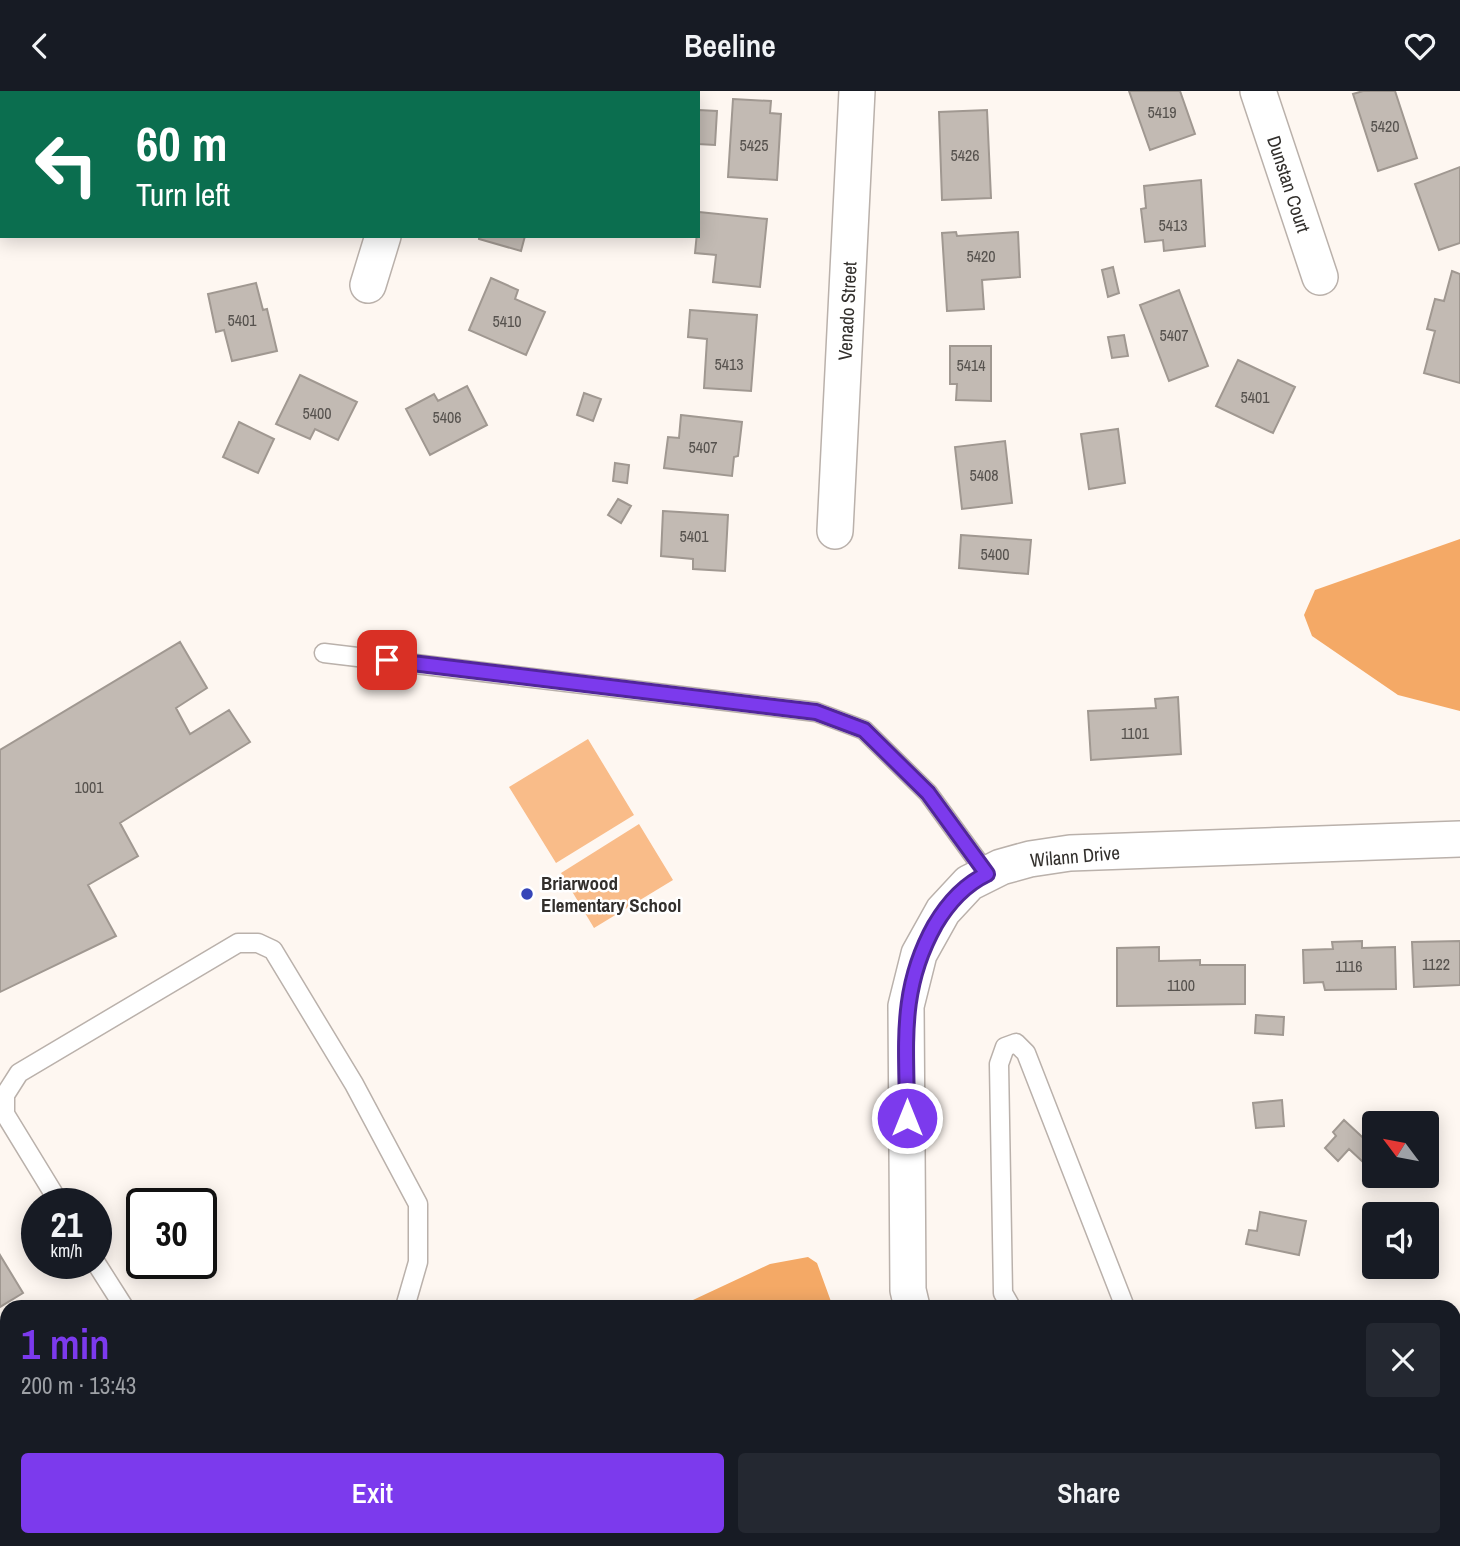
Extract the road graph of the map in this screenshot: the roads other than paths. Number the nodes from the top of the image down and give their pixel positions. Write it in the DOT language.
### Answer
graph roads {
  1 [pos="858,91"];
  2 [pos="1258,91"];
  3 [pos="382,238"];
  4 [pos="1320,277"];
  5 [pos="368,285"];
  6 [pos="835,531"];
  7 [pos="324,653"];
  8 [pos="1460,839"];
  9 [pos="987,874"];
  10 [pos="50,1188"];
  11 [pos="106,1279"];
  12 [pos="120,1300"];
  13 [pos="407,1300"];
  14 [pos="911,1300"];
  15 [pos="1007,1300"];
  16 [pos="1122,1300"];
  1 -- 6 [label="street, Venado Street"];
  2 -- 4 [label="street, Dunstan Court"];
  3 -- 5 [label="street"];
  7 -- 9 [label="lane"];
  8 -- 9 [label="street, Wilann Drive"];
  9 -- 14 [label="street, Wilann Drive"];
  10 -- 13 [label="lane"];
  11 -- 12 [label="lane"];
  15 -- 16 [label="lane"];
}
